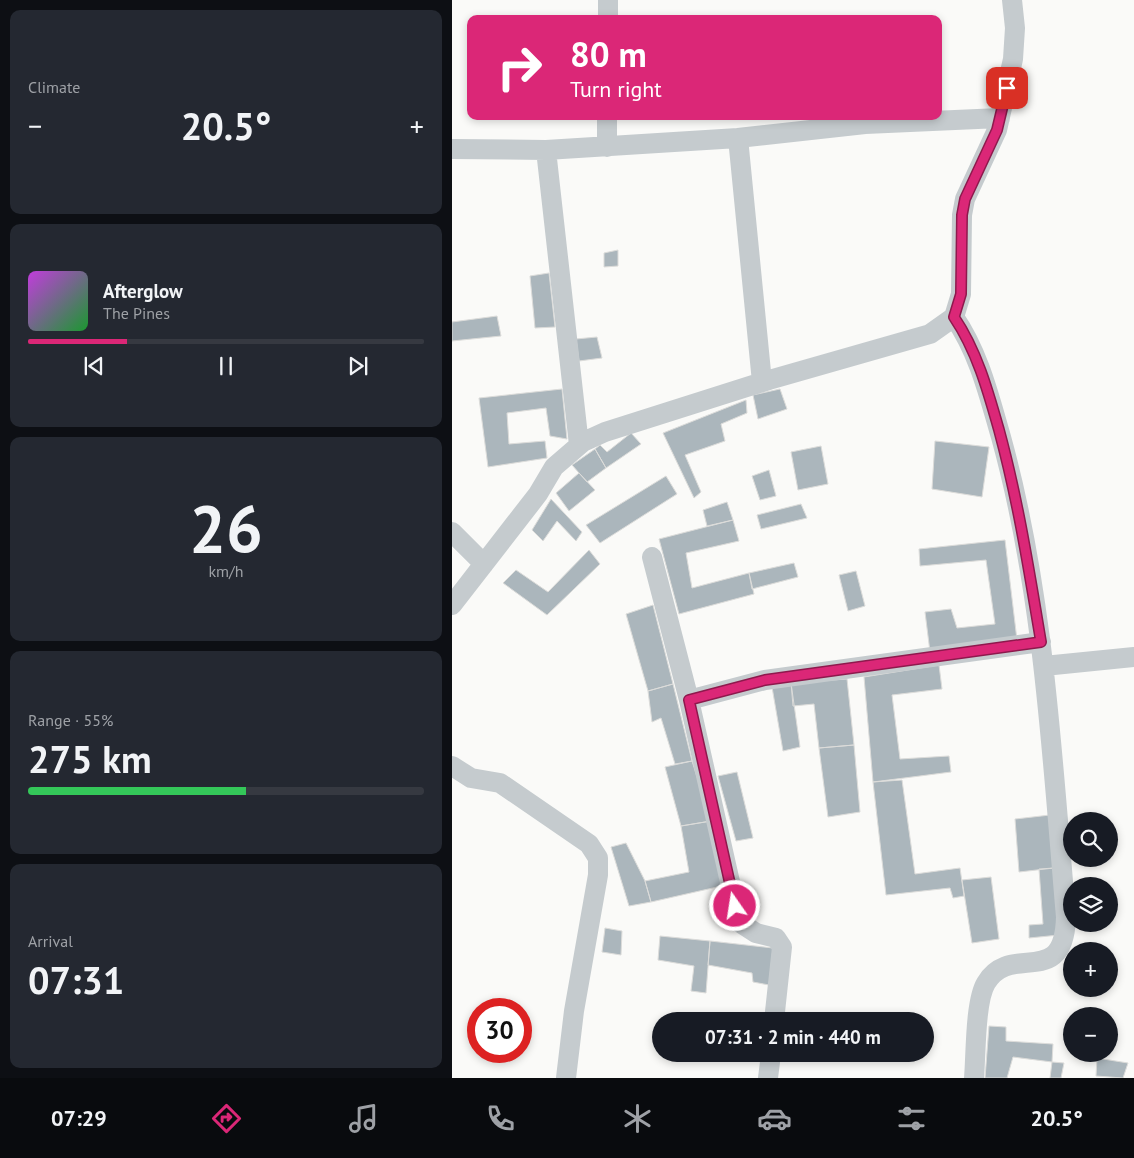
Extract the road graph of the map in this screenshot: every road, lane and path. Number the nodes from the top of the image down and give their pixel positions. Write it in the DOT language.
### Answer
graph roads {
  1 [pos="608,0"];
  2 [pos="1012,0"];
  3 [pos="608,15"];
  4 [pos="1000,118"];
  5 [pos="607,120"];
  6 [pos="738,138"];
  7 [pos="607,146"];
  8 [pos="452,150"];
  9 [pos="546,150"];
  10 [pos="954,317"];
  11 [pos="762,382"];
  12 [pos="579,445"];
  13 [pos="452,532"];
  14 [pos="652,557"];
  15 [pos="484,564"];
  16 [pos="452,605"];
  17 [pos="1041,642"];
  18 [pos="1134,657"];
  19 [pos="1044,666"];
  20 [pos="689,700"];
  21 [pos="452,766"];
  22 [pos="775,1012"];
  23 [pos="770,1062"];
  24 [pos="566,1078"];
  25 [pos="768,1078"];
  26 [pos="974,1078"];
  1 -- 3 [label="street"];
  2 -- 4 [label="street"];
  4 -- 6 [label="street"];
  4 -- 10 [label="street"];
  5 -- 7 [label="street"];
  6 -- 7 [label="street"];
  6 -- 11 [label="street"];
  7 -- 9 [label="street"];
  8 -- 9 [label="street"];
  9 -- 12 [label="street"];
  10 -- 11 [label="street"];
  10 -- 17 [label="street"];
  11 -- 12 [label="street"];
  12 -- 15 [label="street"];
  13 -- 15 [label="street"];
  14 -- 20 [label="street"];
  15 -- 16 [label="street"];
  17 -- 19 [label="street"];
  17 -- 20 [label="street"];
  18 -- 19 [label="street"];
  19 -- 26 [label="street"];
  20 -- 22 [label="street"];
  21 -- 24 [label="street"];
  23 -- 25 [label="street"];
}
